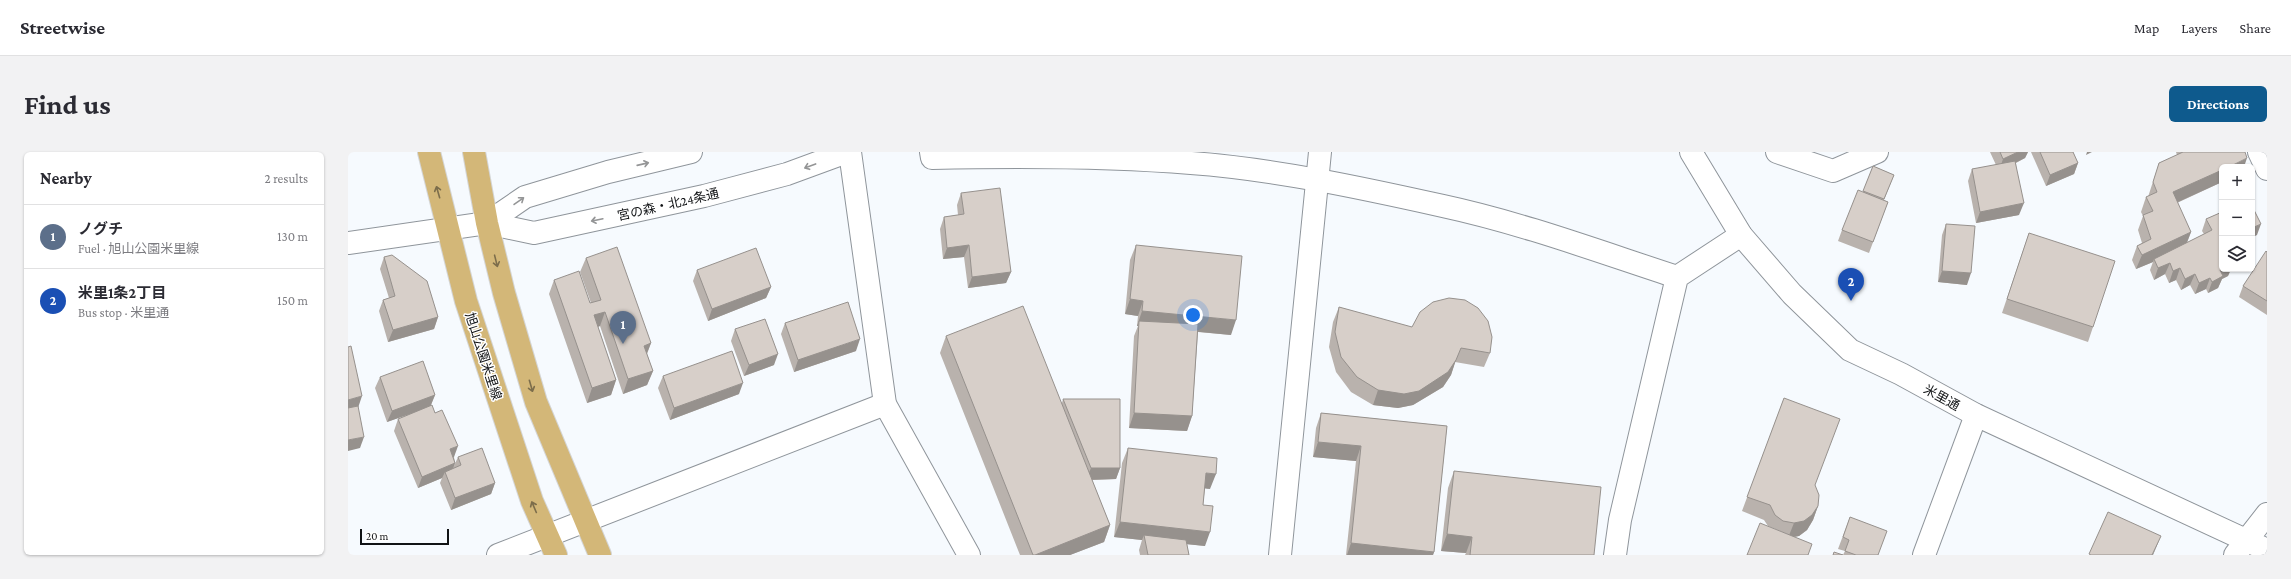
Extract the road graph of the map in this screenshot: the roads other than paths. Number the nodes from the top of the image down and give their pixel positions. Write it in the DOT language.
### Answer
graph roads {
  1 [pos="428,152"];
  2 [pos="474,152"];
  3 [pos="691,152"];
  4 [pos="847,152"];
  5 [pos="850,152"];
  6 [pos="930,152"];
  7 [pos="1320,152"];
  8 [pos="1691,152"];
  9 [pos="1777,152"];
  10 [pos="1877,152"];
  11 [pos="2259,152"];
  12 [pos="2267,169"];
  13 [pos="1316,180"];
  14 [pos="487,223"];
  15 [pos="449,230"];
  16 [pos="1741,235"];
  17 [pos="348,243"];
  18 [pos="1676,277"];
  19 [pos="885,404"];
  20 [pos="1976,415"];
  21 [pos="2267,514"];
  22 [pos="584,520"];
  23 [pos="546,535"];
  24 [pos="2240,548"];
  25 [pos="2267,550"];
  26 [pos="498,555"];
  27 [pos="556,555"];
  28 [pos="600,555"];
  29 [pos="969,555"];
  30 [pos="1280,555"];
  31 [pos="1615,555"];
  32 [pos="1924,555"];
  15 -- 1 [label="main road, 旭山公園米里線, one-way"];
  2 -- 14 [label="main road"];
  14 -- 3 [label="street, 宮の森・北24条通, one-way"];
  4 -- 14 [label="street, 宮の森・北24条通, one-way"];
  5 -- 19 [label="street"];
  6 -- 13 [label="street"];
  7 -- 13 [label="street"];
  8 -- 16 [label="street, 米里通"];
  9 -- 10 [label="street"];
  11 -- 12 [label="street"];
  13 -- 18 [label="street"];
  13 -- 30 [label="street"];
  14 -- 15 [label="street, 宮の森・北24条通"];
  14 -- 22 [label="main road, one-way"];
  15 -- 17 [label="street, 宮の森・北24条通"];
  23 -- 15 [label="main road, 旭山公園米里線, one-way"];
  16 -- 18 [label="street"];
  16 -- 20 [label="street, 米里通"];
  18 -- 31 [label="street"];
  19 -- 22 [label="street"];
  19 -- 29 [label="street"];
  20 -- 24 [label="street, 米里通"];
  20 -- 32 [label="street"];
  21 -- 24 [label="street"];
  22 -- 23 [label="street"];
  22 -- 28 [label="main road"];
  23 -- 26 [label="street"];
  23 -- 27 [label="main road, 旭山公園米里線"];
  24 -- 25 [label="street, 米里通"];
}
